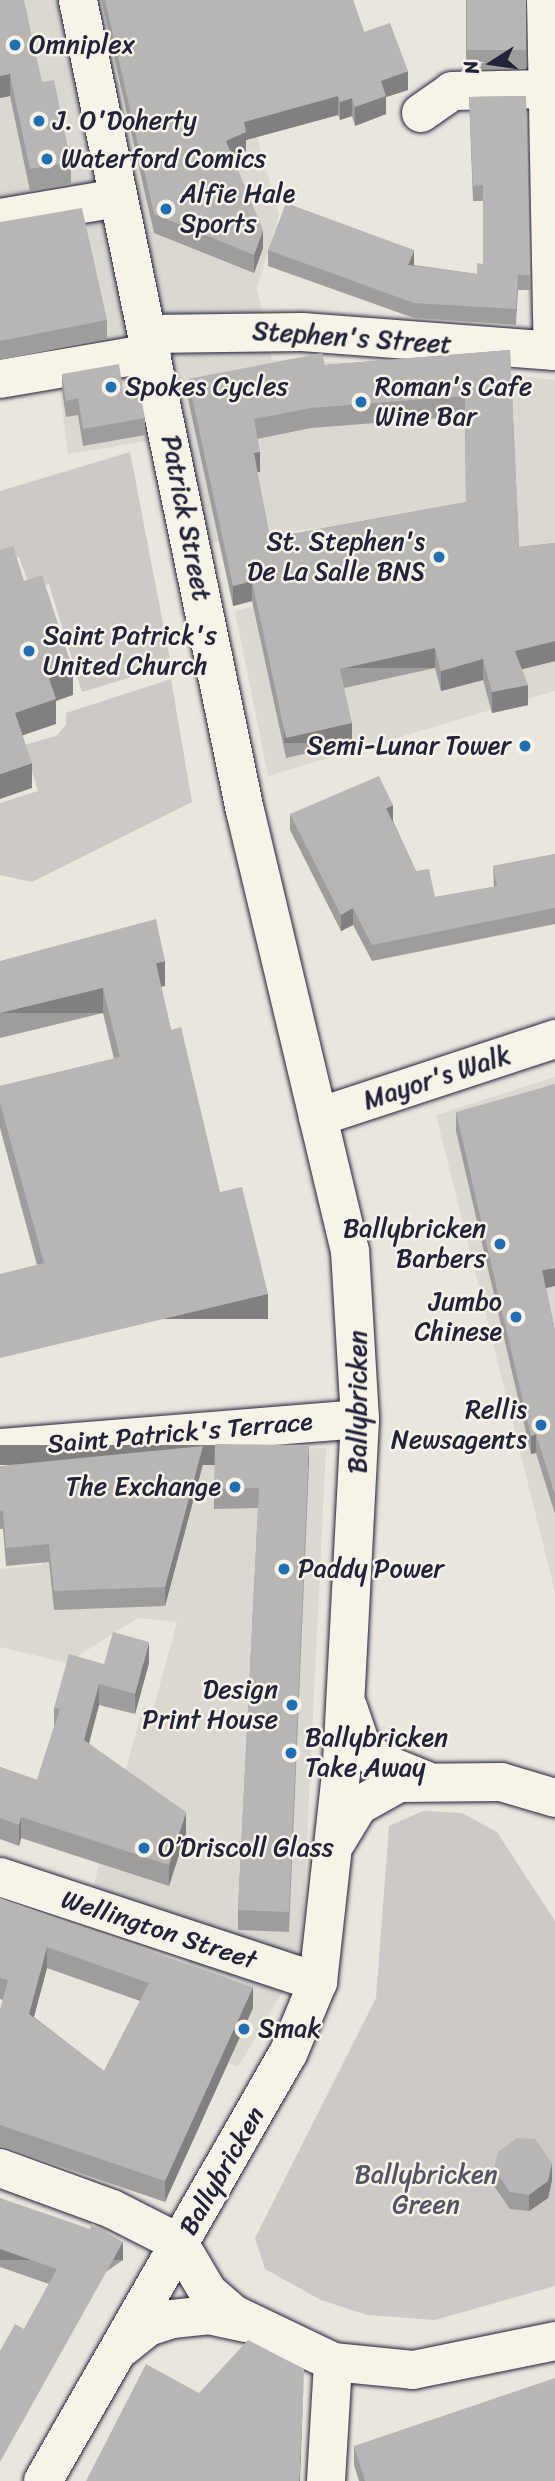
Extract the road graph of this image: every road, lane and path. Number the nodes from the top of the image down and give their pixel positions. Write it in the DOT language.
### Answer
graph roads {
  1 [pos="78,0"];
  2 [pos="546,0"];
  3 [pos="548,89"];
  4 [pos="421,113"];
  5 [pos="118,198"];
  6 [pos="0,218"];
  7 [pos="150,343"];
  8 [pos="554,351"];
  9 [pos="0,379"];
  10 [pos="555,1039"];
  11 [pos="318,1117"];
  12 [pos="360,1419"];
  13 [pos="0,1448"];
  14 [pos="347,1691"];
  15 [pos="425,1780"];
  16 [pos="555,1798"];
  17 [pos="334,1853"];
  18 [pos="0,1877"];
  19 [pos="318,1982"];
  20 [pos="0,2168"];
  21 [pos="179,2243"];
  22 [pos="247,2323"];
  23 [pos="555,2341"];
  24 [pos="119,2351"];
  25 [pos="333,2362"];
  26 [pos="43,2481"];
  27 [pos="326,2481"];
  1 -- 5 [label="street, Patrick Street"];
  2 -- 3 [label="street"];
  3 -- 4 [label="street"];
  3 -- 8 [label="street"];
  5 -- 6 [label="street"];
  5 -- 7 [label="street, Patrick Street"];
  7 -- 8 [label="street, Stephen's Street"];
  7 -- 9 [label="street, Stephen's Street"];
  7 -- 11 [label="street, Patrick Street"];
  10 -- 11 [label="street, Mayor's Walk"];
  11 -- 12 [label="street, Ballybricken"];
  12 -- 13 [label="street, Saint Patrick's Terrace"];
  12 -- 14 [label="street, Ballybricken"];
  14 -- 15 [label="street, Ballybricken"];
  14 -- 17 [label="street, Ballybricken"];
  15 -- 16 [label="street, Ballybricken"];
  15 -- 17 [label="street, Ballybricken"];
  17 -- 19 [label="street, Ballybricken"];
  18 -- 19 [label="street, Wellington Street"];
  19 -- 21 [label="street, Ballybricken"];
  20 -- 21 [label="street"];
  21 -- 22 [label="street, Ballybricken"];
  21 -- 24 [label="street"];
  22 -- 24 [label="street"];
  22 -- 25 [label="street, Ballybricken"];
  23 -- 25 [label="street, Ballybricken"];
  24 -- 26 [label="street"];
  25 -- 27 [label="street"];
}
